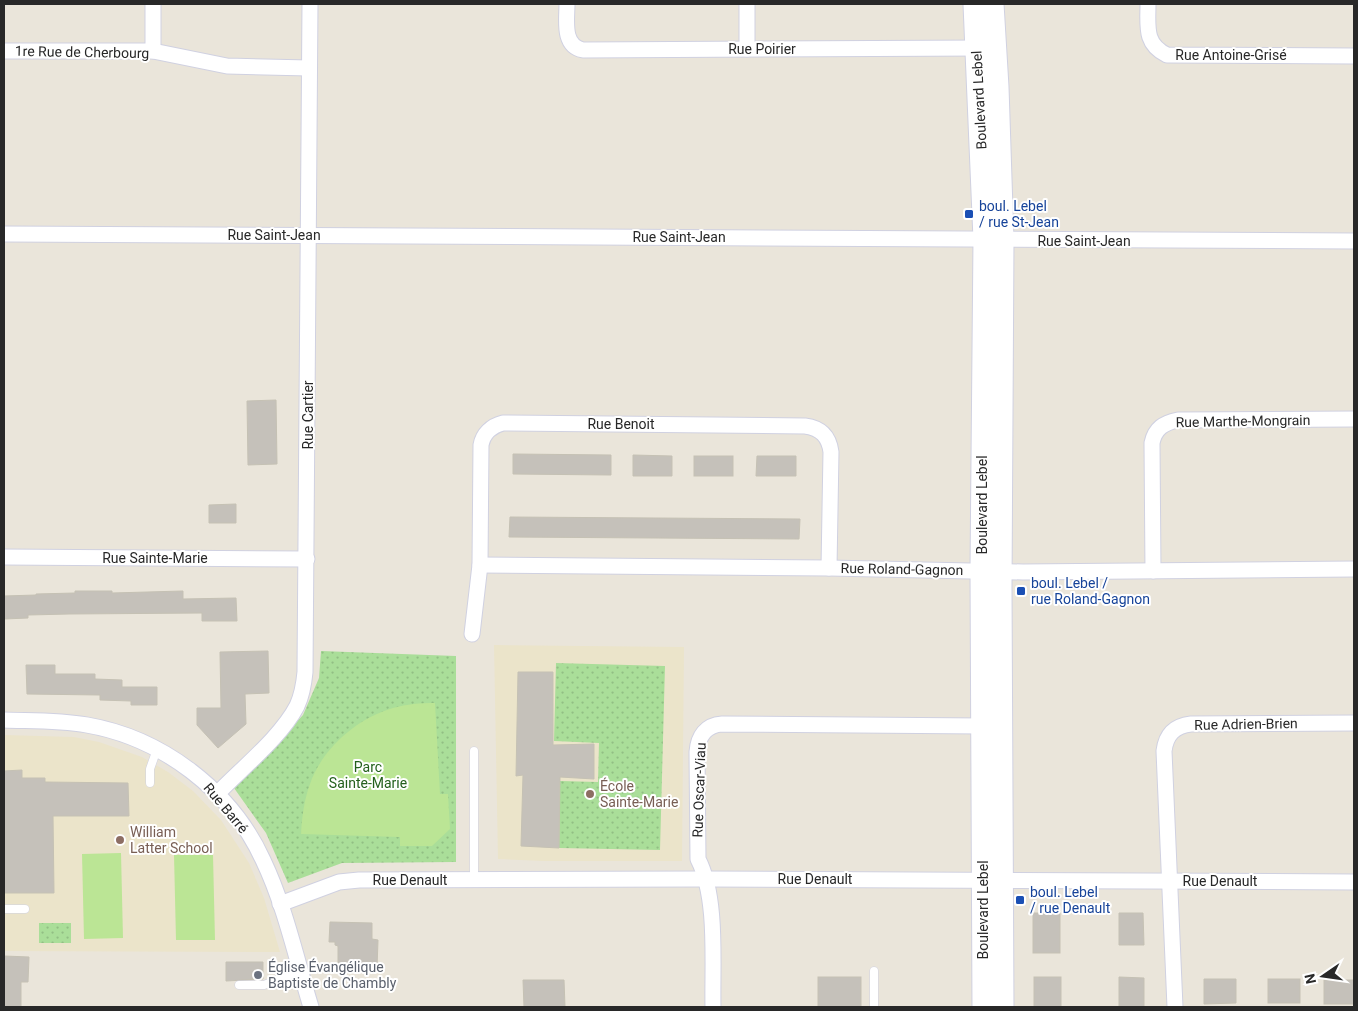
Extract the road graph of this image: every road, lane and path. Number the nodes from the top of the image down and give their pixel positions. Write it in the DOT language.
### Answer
graph roads {
  1 [pos="153,4"];
  2 [pos="310,4"];
  3 [pos="567,4"];
  4 [pos="747,4"];
  5 [pos="974,4"];
  6 [pos="993,4"];
  7 [pos="1148,4"];
  8 [pos="986,48"];
  9 [pos="747,49"];
  10 [pos="4,51"];
  11 [pos="153,52"];
  12 [pos="1354,56"];
  13 [pos="310,68"];
  14 [pos="4,234"];
  15 [pos="308,236"];
  16 [pos="993,240"];
  17 [pos="1354,242"];
  18 [pos="1354,419"];
  19 [pos="4,556"];
  20 [pos="307,559"];
  21 [pos="480,565"];
  22 [pos="829,568"];
  23 [pos="1354,569"];
  24 [pos="991,570"];
  25 [pos="1153,571"];
  26 [pos="472,634"];
  27 [pos="4,720"];
  28 [pos="1354,723"];
  29 [pos="982,726"];
  30 [pos="157,749"];
  31 [pos="474,751"];
  32 [pos="150,783"];
  33 [pos="217,794"];
  34 [pos="705,879"];
  35 [pos="474,880"];
  36 [pos="993,880"];
  37 [pos="1169,882"];
  38 [pos="1354,882"];
  39 [pos="280,904"];
  40 [pos="4,909"];
  41 [pos="25,909"];
  42 [pos="300,971"];
  43 [pos="874,971"];
  44 [pos="239,985"];
  45 [pos="311,1007"];
  46 [pos="713,1007"];
  47 [pos="874,1007"];
  48 [pos="983,1007"];
  49 [pos="1003,1007"];
  50 [pos="1175,1007"];
  1 -- 11 [label="street"];
  2 -- 13 [label="street, Rue Cartier"];
  3 -- 9 [label="street, Rue Poirier"];
  4 -- 9 [label="street"];
  5 -- 8 [label="street, Boulevard Lebel"];
  6 -- 8 [label="street, Boulevard Lebel"];
  7 -- 12 [label="street, Rue Antoine-Grisé"];
  8 -- 9 [label="street, Rue Poirier"];
  8 -- 16 [label="street, Boulevard Lebel"];
  10 -- 11 [label="street, 1re Rue de Cherbourg"];
  11 -- 13 [label="street, 1re Rue de Cherbourg"];
  13 -- 15 [label="street, Rue Cartier"];
  14 -- 15 [label="street, Rue Saint-Jean"];
  15 -- 16 [label="street, Rue Saint-Jean"];
  15 -- 20 [label="street, Rue Cartier"];
  16 -- 17 [label="street, Rue Saint-Jean"];
  16 -- 24 [label="street, Boulevard Lebel"];
  18 -- 25 [label="street, Rue Marthe-Mongrain"];
  19 -- 20 [label="street, Rue Sainte-Marie"];
  20 -- 33 [label="street, Rue Cartier"];
  21 -- 22 [label="street, Rue Roland-Gagnon"];
  21 -- 22 [label="street, Rue Benoit"];
  21 -- 26 [label="street, Rue Benoit"];
  22 -- 24 [label="street, Rue Roland-Gagnon"];
  23 -- 25 [label="street, Rue Roland-Gagnon"];
  24 -- 25 [label="street, Rue Roland-Gagnon"];
  24 -- 29 [label="street, Boulevard Lebel"];
  24 -- 36 [label="street, Boulevard Lebel"];
  27 -- 30 [label="street, Rue Barré"];
  28 -- 37 [label="street, Rue Adrien-Brien"];
  29 -- 34 [label="street, Rue Oscar-Viau"];
  29 -- 36 [label="street, Boulevard Lebel"];
  30 -- 32 [label="lane"];
  30 -- 33 [label="street, Rue Barré"];
  31 -- 35 [label="lane"];
  33 -- 39 [label="street, Rue Barré"];
  34 -- 35 [label="street, Rue Denault"];
  34 -- 36 [label="street, Rue Denault"];
  34 -- 46 [label="street, Rue Oscar-Viau"];
  35 -- 39 [label="street, Rue Denault"];
  36 -- 37 [label="street, Rue Denault"];
  36 -- 48 [label="street, Boulevard Lebel"];
  36 -- 49 [label="street, Boulevard Lebel"];
  37 -- 38 [label="street, Rue Denault"];
  37 -- 50 [label="street"];
  39 -- 42 [label="street, Rue Barré"];
  40 -- 41 [label="lane"];
  42 -- 44 [label="lane"];
  42 -- 45 [label="street, Rue Barré"];
  43 -- 47 [label="lane"];
}
